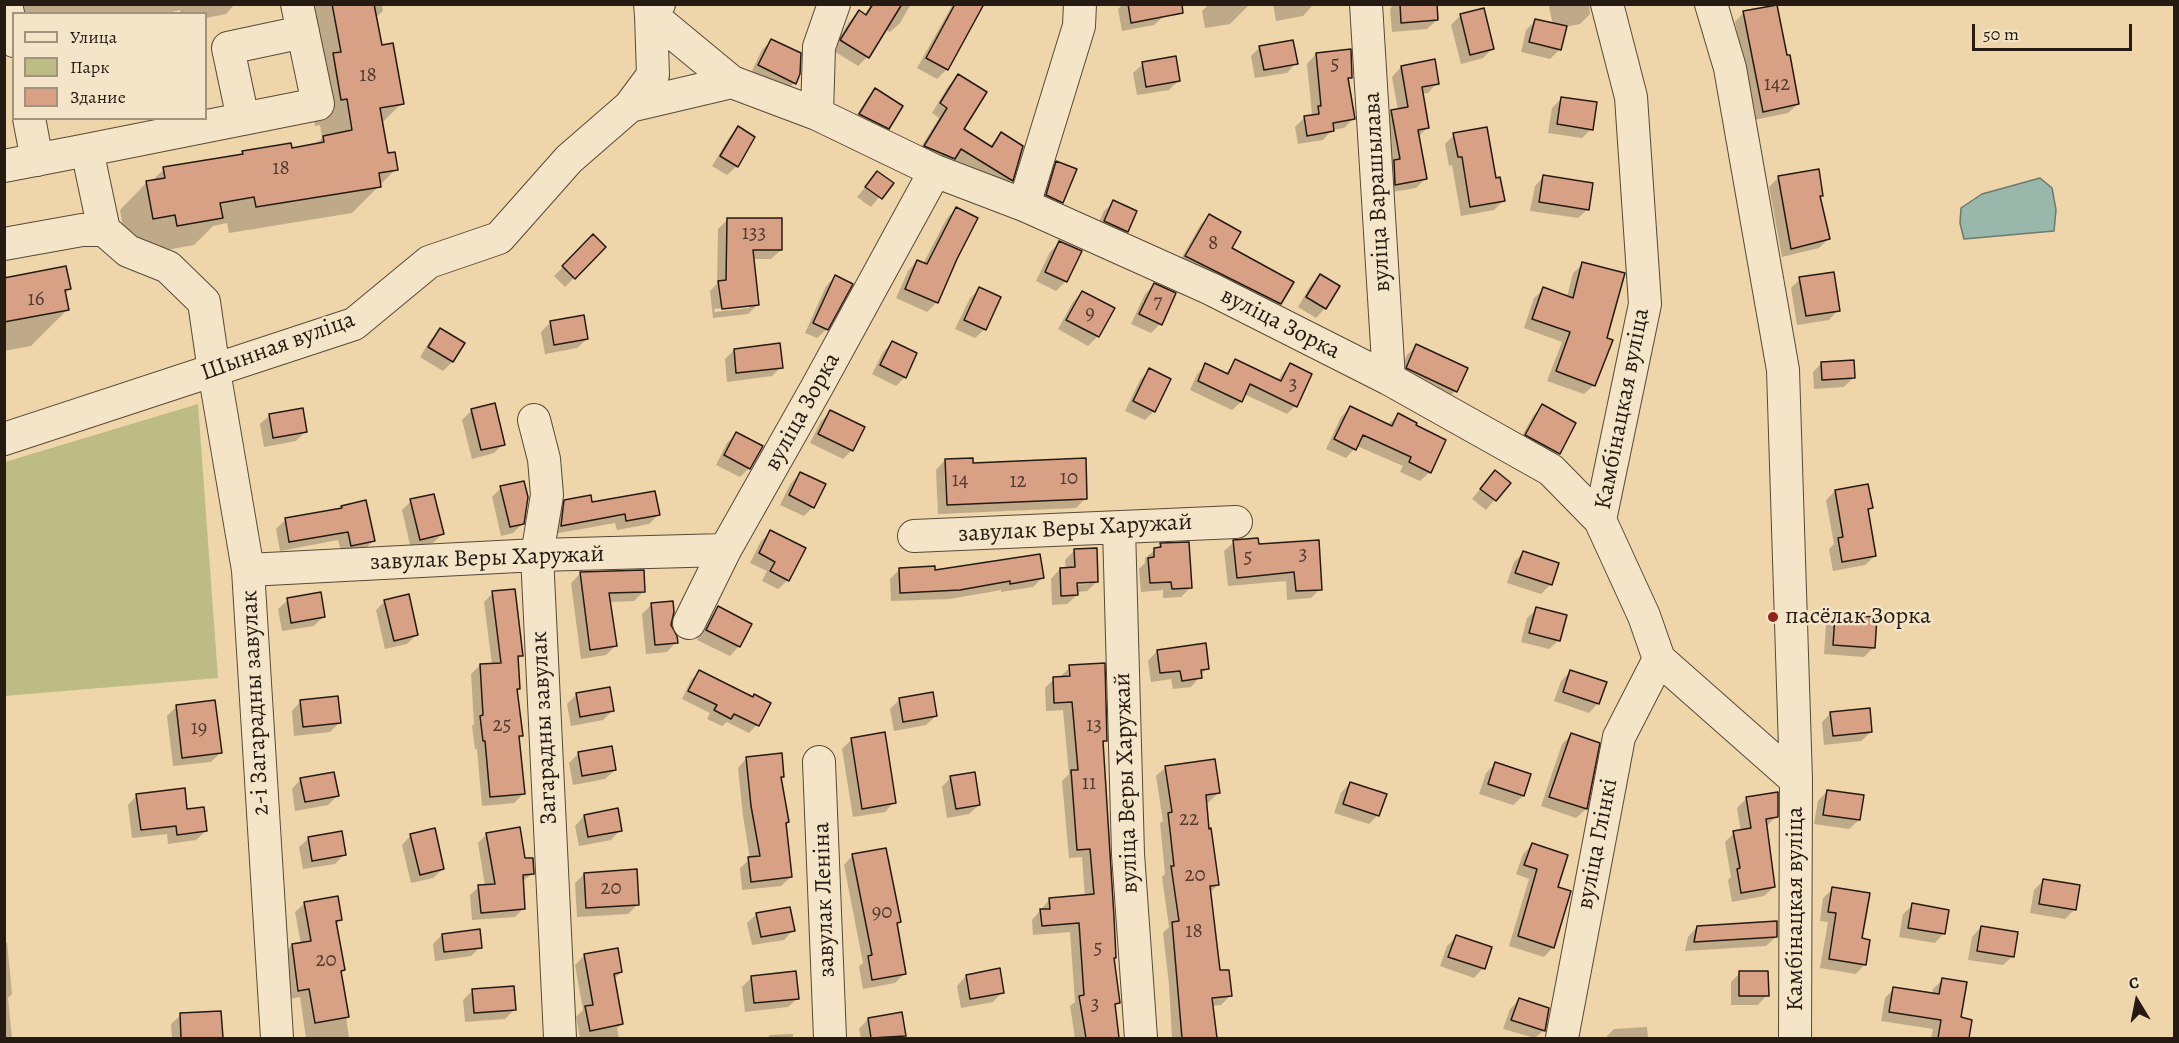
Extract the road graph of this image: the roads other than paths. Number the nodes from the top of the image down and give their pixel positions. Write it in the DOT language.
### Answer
graph roads {
  1 [pos="6,4"];
  2 [pos="834,4"];
  3 [pos="1080,4"];
  4 [pos="1366,4"];
  5 [pos="1607,4"];
  6 [pos="1711,4"];
  7 [pos="653,8"];
  8 [pos="300,18"];
  9 [pos="12,32"];
  10 [pos="732,82"];
  11 [pos="630,106"];
  12 [pos="817,114"];
  13 [pos="243,119"];
  14 [pos="29,120"];
  15 [pos="87,150"];
  16 [pos="37,160"];
  17 [pos="4,166"];
  18 [pos="935,171"];
  19 [pos="1024,205"];
  20 [pos="104,230"];
  21 [pos="4,244"];
  22 [pos="214,371"];
  23 [pos="1389,380"];
  24 [pos="534,420"];
  25 [pos="4,439"];
  26 [pos="1600,520"];
  27 [pos="1236,522"];
  28 [pos="1119,528"];
  29 [pos="914,536"];
  30 [pos="725,550"];
  31 [pos="537,555"];
  32 [pos="248,570"];
  33 [pos="689,623"];
  34 [pos="1659,659"];
  35 [pos="819,762"];
  36 [pos="1796,780"];
  37 [pos="277,1038"];
  38 [pos="560,1038"];
  39 [pos="830,1038"];
  40 [pos="1141,1038"];
  41 [pos="1562,1038"];
  42 [pos="1795,1038"];
  1 -- 9 [label="street"];
  2 -- 12 [label="street"];
  3 -- 19 [label="street"];
  4 -- 23 [label="street, вуліца Варашылава"];
  5 -- 26 [label="street, Камбінацкая вуліца"];
  6 -- 36 [label="street, Камбінацкая вуліца"];
  7 -- 10 [label="street"];
  7 -- 11 [label="street"];
  8 -- 13 [label="street"];
  8 -- 13 [label="street"];
  10 -- 11 [label="street, Шынная вуліца"];
  10 -- 12 [label="street, вуліца Зорка"];
  11 -- 22 [label="street, Шынная вуліца"];
  12 -- 18 [label="street, вуліца Зорка"];
  13 -- 15 [label="street"];
  14 -- 16 [label="street"];
  15 -- 16 [label="street"];
  15 -- 20 [label="street"];
  16 -- 17 [label="street"];
  18 -- 19 [label="street, вуліца Зорка"];
  18 -- 30 [label="street, вуліца Зорка"];
  19 -- 23 [label="street, вуліца Зорка"];
  20 -- 21 [label="street"];
  20 -- 22 [label="street, 2-і Загарадны завулак"];
  22 -- 25 [label="street, Шынная вуліца"];
  22 -- 32 [label="street, 2-і Загарадны завулак"];
  23 -- 26 [label="street, вуліца Зорка"];
  24 -- 31 [label="street, Загарадны завулак"];
  26 -- 34 [label="street, Камбінацкая вуліца"];
  27 -- 28 [label="street, завулак Веры Харужай"];
  28 -- 29 [label="street, завулак Веры Харужай"];
  28 -- 40 [label="street, вуліца Веры Харужай"];
  30 -- 31 [label="street, завулак Веры Харужай"];
  30 -- 33 [label="street, вуліца Зорка"];
  31 -- 32 [label="street, завулак Веры Харужай"];
  31 -- 38 [label="street, Загарадны завулак"];
  32 -- 37 [label="street, 2-і Загарадны завулак"];
  34 -- 36 [label="street, Камбінацкая вуліца"];
  34 -- 41 [label="street, вуліца Глінкі"];
  35 -- 39 [label="street, завулак Леніна"];
  36 -- 42 [label="street, Камбінацкая вуліца"];
}
